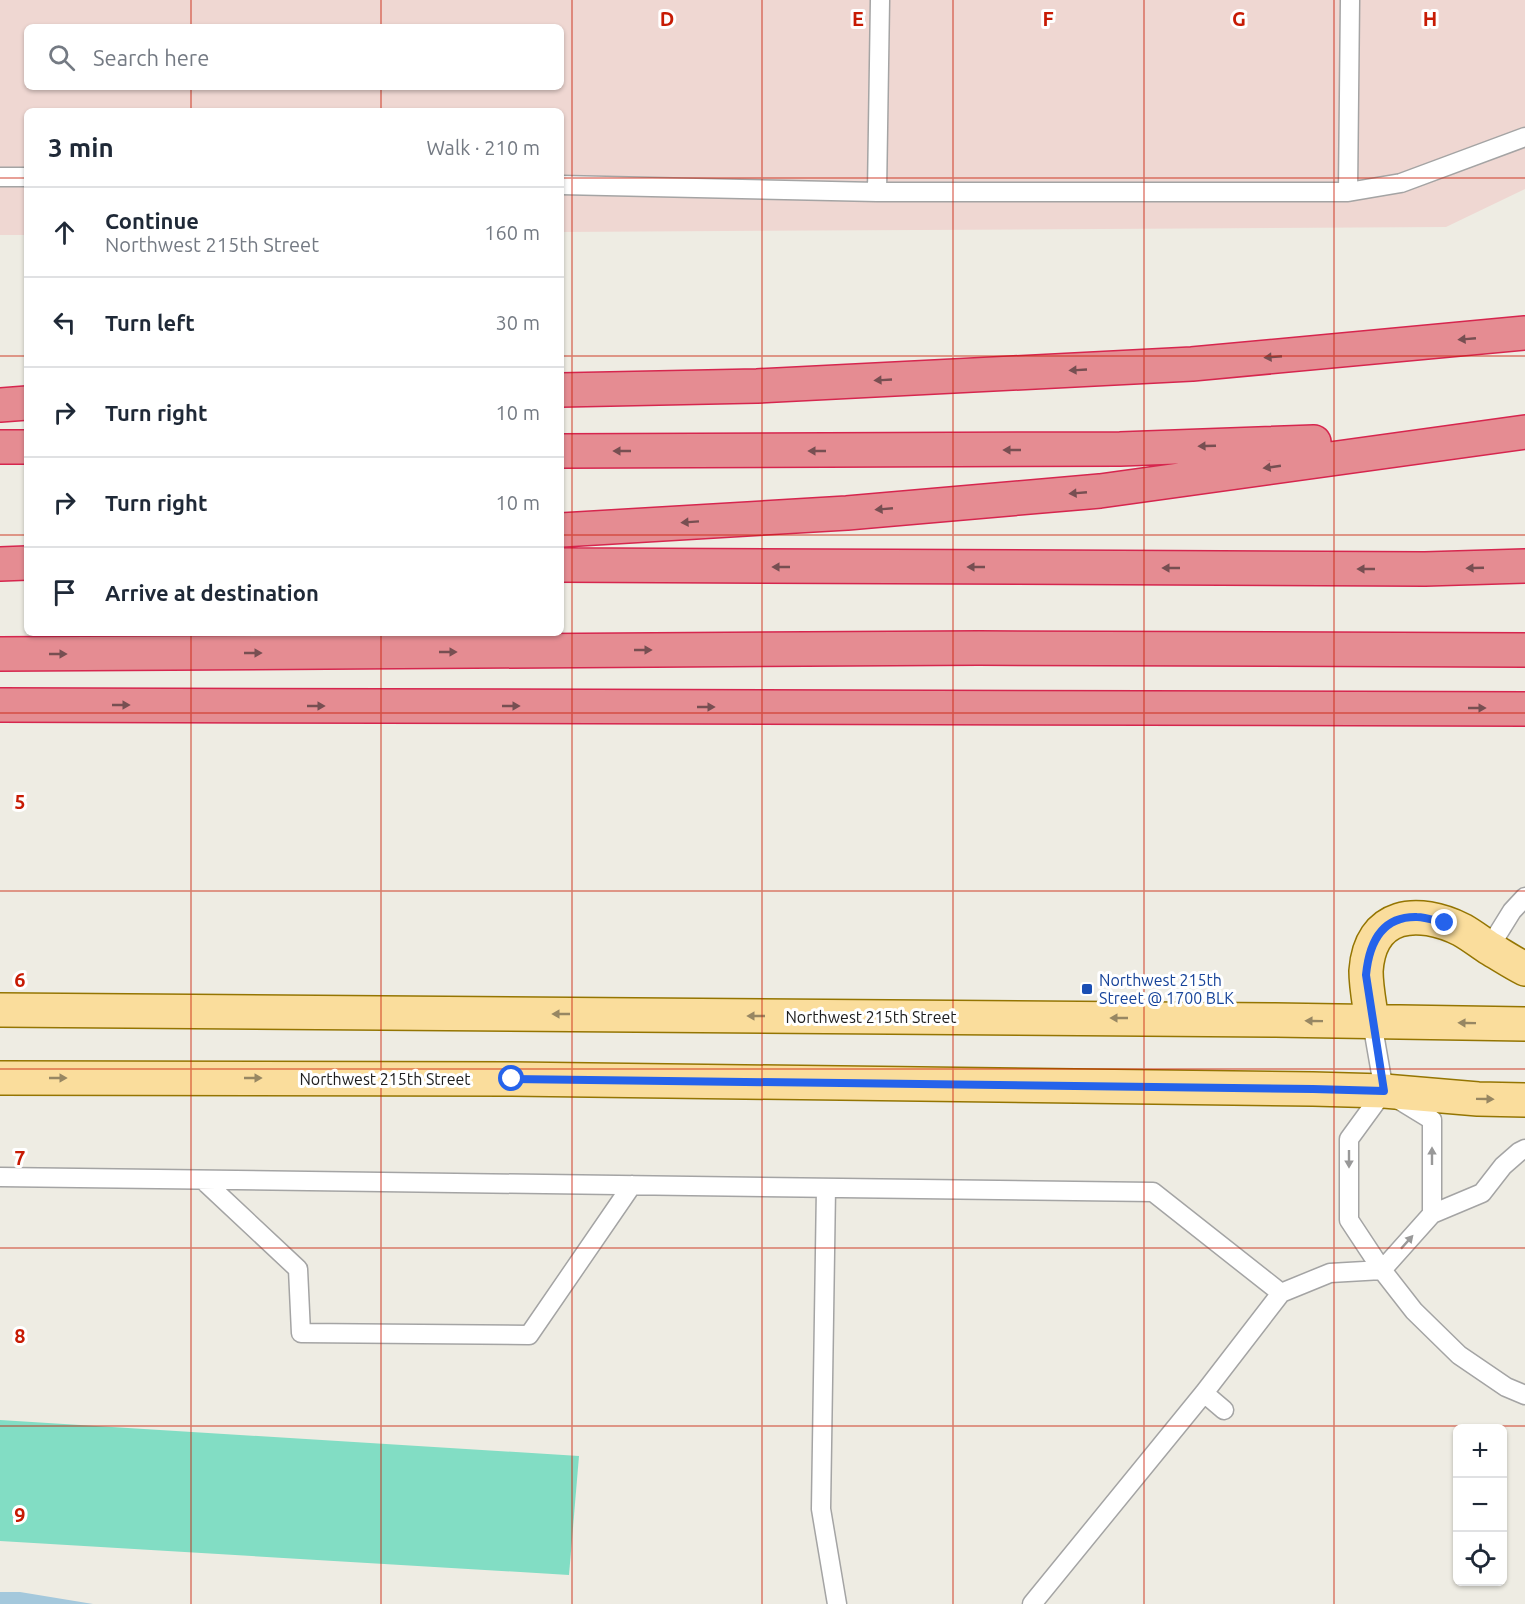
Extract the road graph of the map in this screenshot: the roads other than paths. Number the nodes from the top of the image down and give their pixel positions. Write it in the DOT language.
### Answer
graph roads {
  1 [pos="880,0"];
  2 [pos="1350,0"];
  3 [pos="1525,137"];
  4 [pos="0,177"];
  5 [pos="24,177"];
  6 [pos="564,185"];
  7 [pos="878,192"];
  8 [pos="1348,192"];
  9 [pos="1525,333"];
  10 [pos="564,390"];
  11 [pos="24,404"];
  12 [pos="0,405"];
  13 [pos="1511,434"];
  14 [pos="0,447"];
  15 [pos="24,447"];
  16 [pos="564,451"];
  17 [pos="564,530"];
  18 [pos="24,563"];
  19 [pos="0,564"];
  20 [pos="564,566"];
  21 [pos="1525,566"];
  22 [pos="1525,650"];
  23 [pos="0,654"];
  24 [pos="0,705"];
  25 [pos="1525,709"];
  26 [pos="1525,897"];
  27 [pos="1489,948"];
  28 [pos="1525,969"];
  29 [pos="0,1010"];
  30 [pos="1372,1022"];
  31 [pos="1525,1024"];
  32 [pos="0,1078"];
  33 [pos="1384,1091"];
  34 [pos="1525,1100"];
  35 [pos="1525,1149"];
  36 [pos="0,1177"];
  37 [pos="203,1180"];
  38 [pos="632,1185"];
  39 [pos="826,1188"];
  40 [pos="1432,1214"];
  41 [pos="1382,1270"];
  42 [pos="1281,1293"];
  43 [pos="1506,1387"];
  44 [pos="1204,1393"];
  45 [pos="1525,1395"];
  46 [pos="1525,1408"];
  47 [pos="1224,1410"];
  48 [pos="837,1604"];
  49 [pos="1032,1604"];
  1 -- 7 [label="lane"];
  2 -- 8 [label="lane"];
  3 -- 8 [label="lane"];
  4 -- 5 [label="lane"];
  6 -- 7 [label="lane"];
  7 -- 8 [label="lane"];
  9 -- 10 [label="highway, one-way"];
  11 -- 12 [label="highway"];
  13 -- 16 [label="highway, one-way"];
  13 -- 17 [label="highway, one-way"];
  14 -- 15 [label="highway"];
  18 -- 19 [label="highway"];
  21 -- 20 [label="highway, one-way"];
  23 -- 22 [label="highway, one-way"];
  24 -- 25 [label="highway, one-way"];
  26 -- 27 [label="lane"];
  27 -- 28 [label="main road"];
  27 -- 30 [label="main road"];
  30 -- 29 [label="main road, Northwest 215th Street, one-way"];
  31 -- 30 [label="main road, Northwest 215th Street, one-way"];
  30 -- 33 [label="lane"];
  32 -- 33 [label="main road, Northwest 215th Street, one-way"];
  33 -- 34 [label="main road, Northwest 215th Street, one-way"];
  40 -- 33 [label="lane, one-way"];
  33 -- 41 [label="lane, one-way"];
  35 -- 40 [label="lane"];
  36 -- 37 [label="lane"];
  37 -- 38 [label="lane"];
  37 -- 38 [label="lane"];
  38 -- 39 [label="lane"];
  39 -- 42 [label="lane"];
  39 -- 48 [label="lane"];
  41 -- 40 [label="lane, one-way"];
  41 -- 42 [label="lane"];
  41 -- 43 [label="lane"];
  42 -- 44 [label="lane"];
  43 -- 45 [label="lane"];
  43 -- 46 [label="lane"];
  44 -- 47 [label="lane"];
  44 -- 49 [label="lane"];
}
